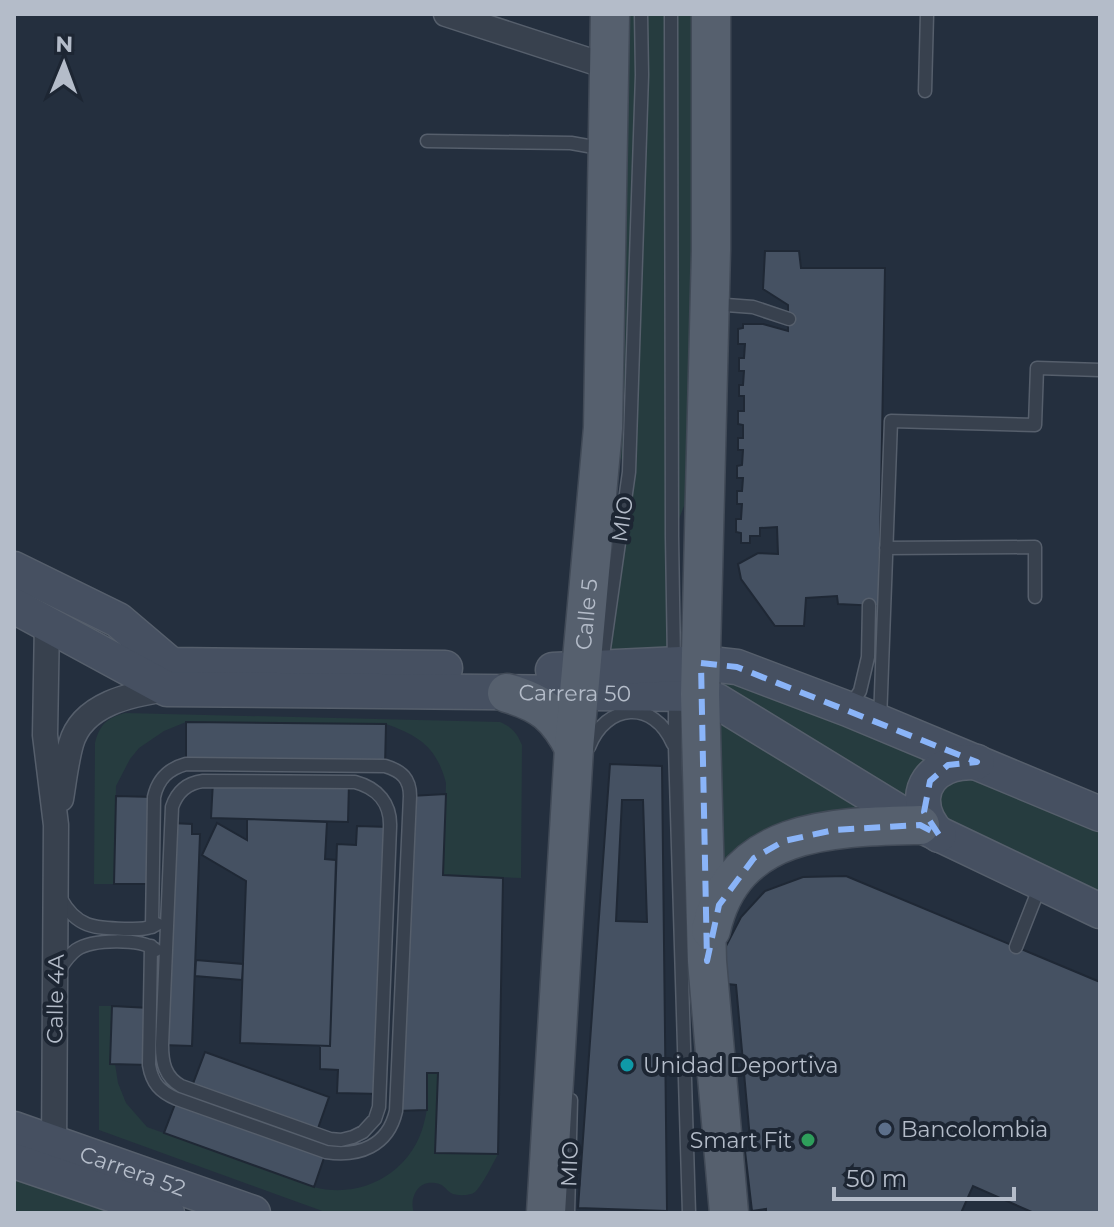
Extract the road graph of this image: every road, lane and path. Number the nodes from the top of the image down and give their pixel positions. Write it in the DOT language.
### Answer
graph roads {
  1 [pos="446,14"];
  2 [pos="610,14"];
  3 [pos="641,14"];
  4 [pos="671,14"];
  5 [pos="711,14"];
  6 [pos="927,14"];
  7 [pos="609,67"];
  8 [pos="925,91"];
  9 [pos="427,141"];
  10 [pos="608,149"];
  11 [pos="710,304"];
  12 [pos="789,319"];
  13 [pos="1100,370"];
  14 [pos="886,548"];
  15 [pos="14,569"];
  16 [pos="1035,597"];
  17 [pos="869,605"];
  18 [pos="14,606"];
  19 [pos="47,622"];
  20 [pos="688,679"];
  21 [pos="167,689"];
  22 [pos="507,693"];
  23 [pos="848,709"];
  24 [pos="589,712"];
  25 [pos="880,722"];
  26 [pos="675,747"];
  27 [pos="977,762"];
  28 [pos="1100,814"];
  29 [pos="56,825"];
  30 [pos="930,830"];
  31 [pos="1041,883"];
  32 [pos="56,889"];
  33 [pos="1100,911"];
  34 [pos="167,913"];
  35 [pos="152,927"];
  36 [pos="151,946"];
  37 [pos="1016,947"];
  38 [pos="707,961"];
  39 [pos="165,968"];
  40 [pos="55,976"];
  41 [pos="572,1093"];
  42 [pos="14,1129"];
  43 [pos="54,1158"];
  44 [pos="14,1161"];
  45 [pos="731,1188"];
  46 [pos="167,1213"];
  47 [pos="253,1213"];
  48 [pos="546,1213"];
  49 [pos="568,1213"];
  50 [pos="689,1213"];
  1 -- 7 [label="street"];
  2 -- 7 [label="main road, Calle 5"];
  3 -- 24 [label="lane, MIO"];
  4 -- 20 [label="lane"];
  5 -- 11 [label="main road"];
  6 -- 8 [label="lane"];
  7 -- 10 [label="main road, Calle 5"];
  9 -- 10 [label="lane"];
  10 -- 24 [label="main road, Calle 5"];
  11 -- 12 [label="lane"];
  11 -- 20 [label="main road"];
  13 -- 14 [label="lane"];
  14 -- 16 [label="lane"];
  14 -- 25 [label="lane"];
  15 -- 24 [label="main road, Carrera 50"];
  17 -- 23 [label="lane"];
  18 -- 19 [label="main road, Carrera 50"];
  19 -- 21 [label="main road, Carrera 50"];
  19 -- 29 [label="street, Calle 4A"];
  20 -- 23 [label="main road, Carrera 50"];
  20 -- 24 [label="main road, Carrera 50"];
  20 -- 26 [label="lane"];
  20 -- 30 [label="main road, Carrera 50"];
  20 -- 38 [label="main road"];
  21 -- 22 [label="main road, Carrera 50"];
  21 -- 29 [label="street, Calle 4A"];
  22 -- 24 [label="main road, Carrera 50"];
  22 -- 24 [label="main road"];
  23 -- 25 [label="main road, Carrera 50"];
  24 -- 26 [label="lane"];
  24 -- 48 [label="main road, Calle 5"];
  25 -- 27 [label="main road, Carrera 50"];
  26 -- 50 [label="lane"];
  27 -- 28 [label="main road, Carrera 50"];
  27 -- 30 [label="main road"];
  29 -- 32 [label="street, Calle 4A"];
  30 -- 31 [label="main road, Carrera 50"];
  30 -- 38 [label="main road"];
  31 -- 33 [label="main road, Carrera 50"];
  31 -- 37 [label="lane"];
  32 -- 35 [label="lane"];
  32 -- 40 [label="street, Calle 4A"];
  34 -- 35 [label="lane"];
  34 -- 39 [label="lane"];
  34 -- 39 [label="lane"];
  35 -- 36 [label="lane"];
  36 -- 39 [label="lane"];
  36 -- 40 [label="lane"];
  38 -- 45 [label="main road"];
  40 -- 43 [label="street, Calle 4A"];
  41 -- 49 [label="lane, MIO"];
  42 -- 43 [label="main road, Carrera 52"];
  43 -- 44 [label="main road, Carrera 52"];
  43 -- 46 [label="main road, Carrera 52"];
  43 -- 47 [label="main road, Carrera 52"];
}
